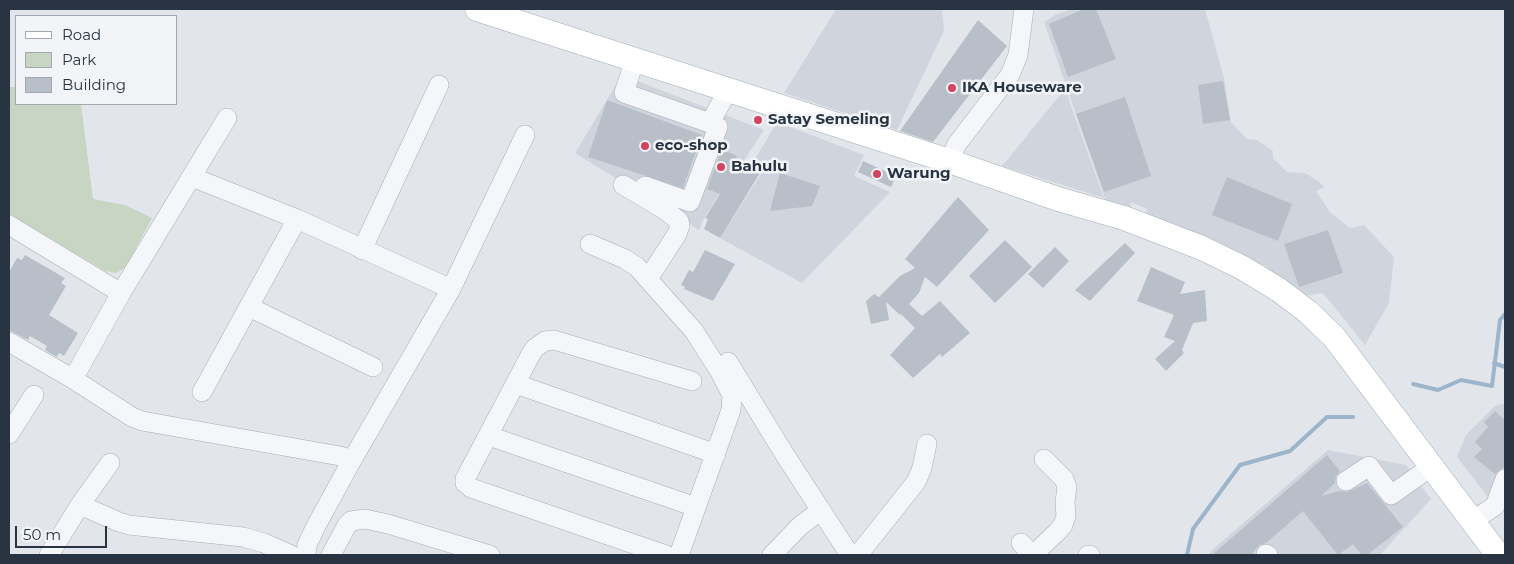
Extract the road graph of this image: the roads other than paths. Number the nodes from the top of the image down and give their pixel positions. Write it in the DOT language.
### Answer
graph roads {
  1 [pos="477,9"];
  2 [pos="1024,9"];
  3 [pos="635,59"];
  4 [pos="439,85"];
  5 [pos="728,90"];
  6 [pos="227,118"];
  7 [pos="710,123"];
  8 [pos="526,134"];
  9 [pos="949,161"];
  10 [pos="192,177"];
  11 [pos="623,185"];
  12 [pos="646,186"];
  13 [pos="297,219"];
  14 [pos="9,226"];
  15 [pos="590,244"];
  16 [pos="362,250"];
  17 [pos="648,279"];
  18 [pos="451,289"];
  19 [pos="121,292"];
  20 [pos="249,307"];
  21 [pos="694,331"];
  22 [pos="9,342"];
  23 [pos="373,367"];
  24 [pos="73,379"];
  25 [pos="692,381"];
  26 [pos="516,384"];
  27 [pos="202,392"];
  28 [pos="34,395"];
  29 [pos="9,434"];
  30 [pos="489,436"];
  31 [pos="927,444"];
  32 [pos="716,454"];
  33 [pos="1044,459"];
  34 [pos="352,460"];
  35 [pos="110,463"];
  36 [pos="1431,466"];
  37 [pos="1505,479"];
  38 [pos="1346,481"];
  39 [pos="80,505"];
  40 [pos="696,507"];
  41 [pos="821,510"];
  42 [pos="1472,521"];
  43 [pos="1029,551"];
  44 [pos="480,554"];
  45 [pos="49,555"];
  46 [pos="291,555"];
  47 [pos="306,555"];
  48 [pos="332,555"];
  49 [pos="666,555"];
  50 [pos="679,555"];
  51 [pos="772,555"];
  52 [pos="850,555"];
  53 [pos="858,555"];
  54 [pos="1498,555"];
  1 -- 3 [label="main road"];
  2 -- 9 [label="street"];
  3 -- 5 [label="main road"];
  3 -- 7 [label="street"];
  4 -- 16 [label="street"];
  5 -- 7 [label="street"];
  5 -- 9 [label="main road"];
  6 -- 10 [label="street"];
  7 -- 12 [label="street"];
  8 -- 18 [label="street"];
  9 -- 36 [label="main road"];
  10 -- 13 [label="street"];
  10 -- 19 [label="street"];
  11 -- 17 [label="street"];
  13 -- 16 [label="street"];
  13 -- 20 [label="street"];
  14 -- 19 [label="street"];
  15 -- 17 [label="street"];
  16 -- 18 [label="street"];
  17 -- 21 [label="street"];
  18 -- 34 [label="street"];
  19 -- 24 [label="street"];
  20 -- 23 [label="street"];
  20 -- 27 [label="street"];
  21 -- 32 [label="street"];
  21 -- 41 [label="street"];
  22 -- 24 [label="street"];
  24 -- 34 [label="street"];
  25 -- 26 [label="street"];
  26 -- 30 [label="street"];
  26 -- 32 [label="street"];
  28 -- 29 [label="street"];
  30 -- 40 [label="street"];
  30 -- 49 [label="street"];
  31 -- 53 [label="street"];
  32 -- 40 [label="street"];
  33 -- 43 [label="street"];
  34 -- 47 [label="street"];
  35 -- 39 [label="street"];
  36 -- 38 [label="street"];
  36 -- 42 [label="main road"];
  37 -- 42 [label="street"];
  39 -- 45 [label="street"];
  39 -- 46 [label="street"];
  40 -- 50 [label="street"];
  41 -- 51 [label="street"];
  41 -- 52 [label="street"];
  42 -- 54 [label="main road"];
  44 -- 48 [label="street"];
}
